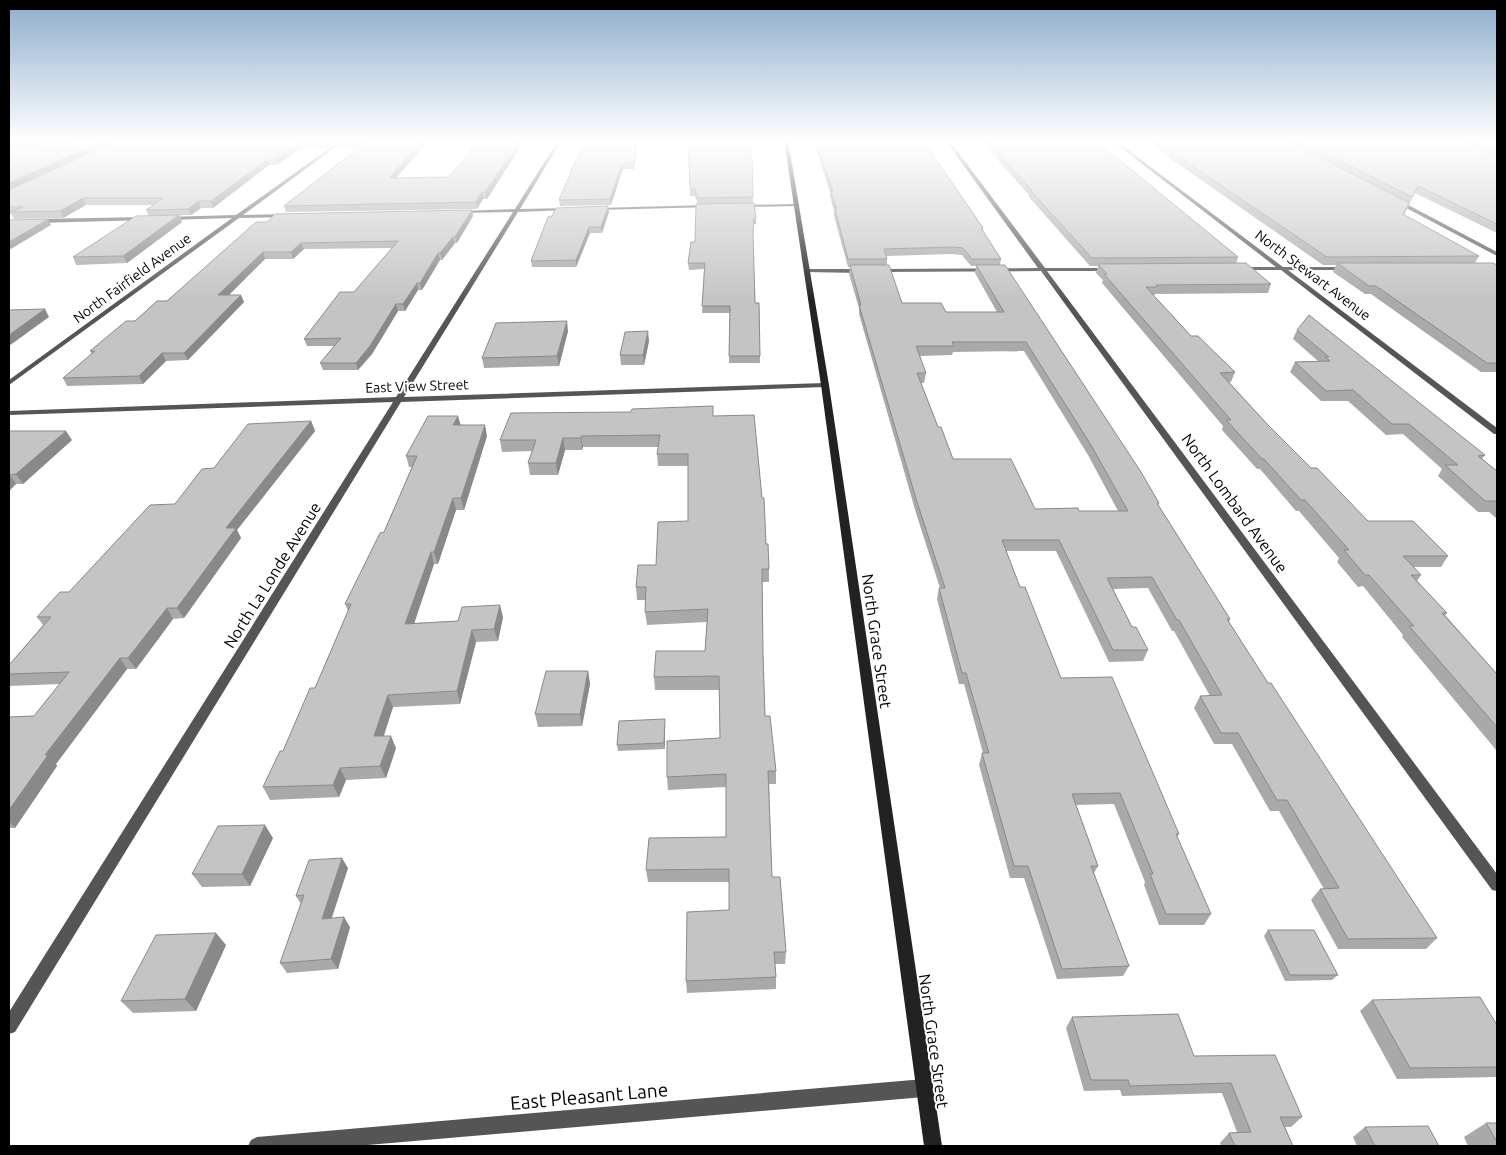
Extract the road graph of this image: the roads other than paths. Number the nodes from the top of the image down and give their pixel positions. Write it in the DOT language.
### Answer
graph roads {
  1 [pos="269,194"];
  2 [pos="526,194"];
  3 [pos="794,194"];
  4 [pos="987,194"];
  5 [pos="1185,194"];
  6 [pos="1393,199"];
  7 [pos="796,205"];
  8 [pos="716,206"];
  9 [pos="736,206"];
  10 [pos="576,209"];
  11 [pos="586,209"];
  12 [pos="516,210"];
  13 [pos="456,212"];
  14 [pos="287,216"];
  15 [pos="237,217"];
  16 [pos="158,218"];
  17 [pos="148,219"];
  18 [pos="29,221"];
  19 [pos="1497,254"];
  20 [pos="1235,268"];
  21 [pos="1284,268"];
  22 [pos="1352,268"];
  23 [pos="1043,269"];
  24 [pos="1120,269"];
  25 [pos="807,271"];
  26 [pos="9,383"];
  27 [pos="825,385"];
  28 [pos="399,399"];
  29 [pos="9,414"];
  30 [pos="1497,432"];
  31 [pos="1497,885"];
  32 [pos="9,1026"];
  33 [pos="924,1088"];
  34 [pos="257,1146"];
  35 [pos="933,1146"];
  1 -- 15 [label="street, North Fairfield Avenue"];
  2 -- 12 [label="street, North La Londe Avenue"];
  3 -- 7 [label="street, North Grace Street"];
  4 -- 23 [label="street, North Lombard Avenue"];
  5 -- 21 [label="street, North Stewart Avenue"];
  6 -- 19 [label="street"];
  7 -- 9 [label="street"];
  7 -- 25 [label="street, North Grace Street"];
  8 -- 11 [label="street"];
  10 -- 12 [label="street"];
  12 -- 13 [label="street"];
  12 -- 28 [label="street, North La Londe Avenue"];
  14 -- 15 [label="street"];
  15 -- 16 [label="street"];
  15 -- 26 [label="street, North Fairfield Avenue"];
  17 -- 18 [label="street"];
  20 -- 21 [label="street"];
  21 -- 22 [label="street"];
  21 -- 30 [label="street, North Stewart Avenue"];
  23 -- 24 [label="street"];
  23 -- 25 [label="street"];
  23 -- 31 [label="street, North Lombard Avenue"];
  25 -- 27 [label="street, North Grace Street"];
  27 -- 28 [label="street, East View Street"];
  27 -- 33 [label="street, North Grace Street"];
  28 -- 29 [label="street, East View Street"];
  28 -- 32 [label="street, North La Londe Avenue"];
  33 -- 34 [label="street, East Pleasant Lane"];
  33 -- 35 [label="street, North Grace Street"];
}
